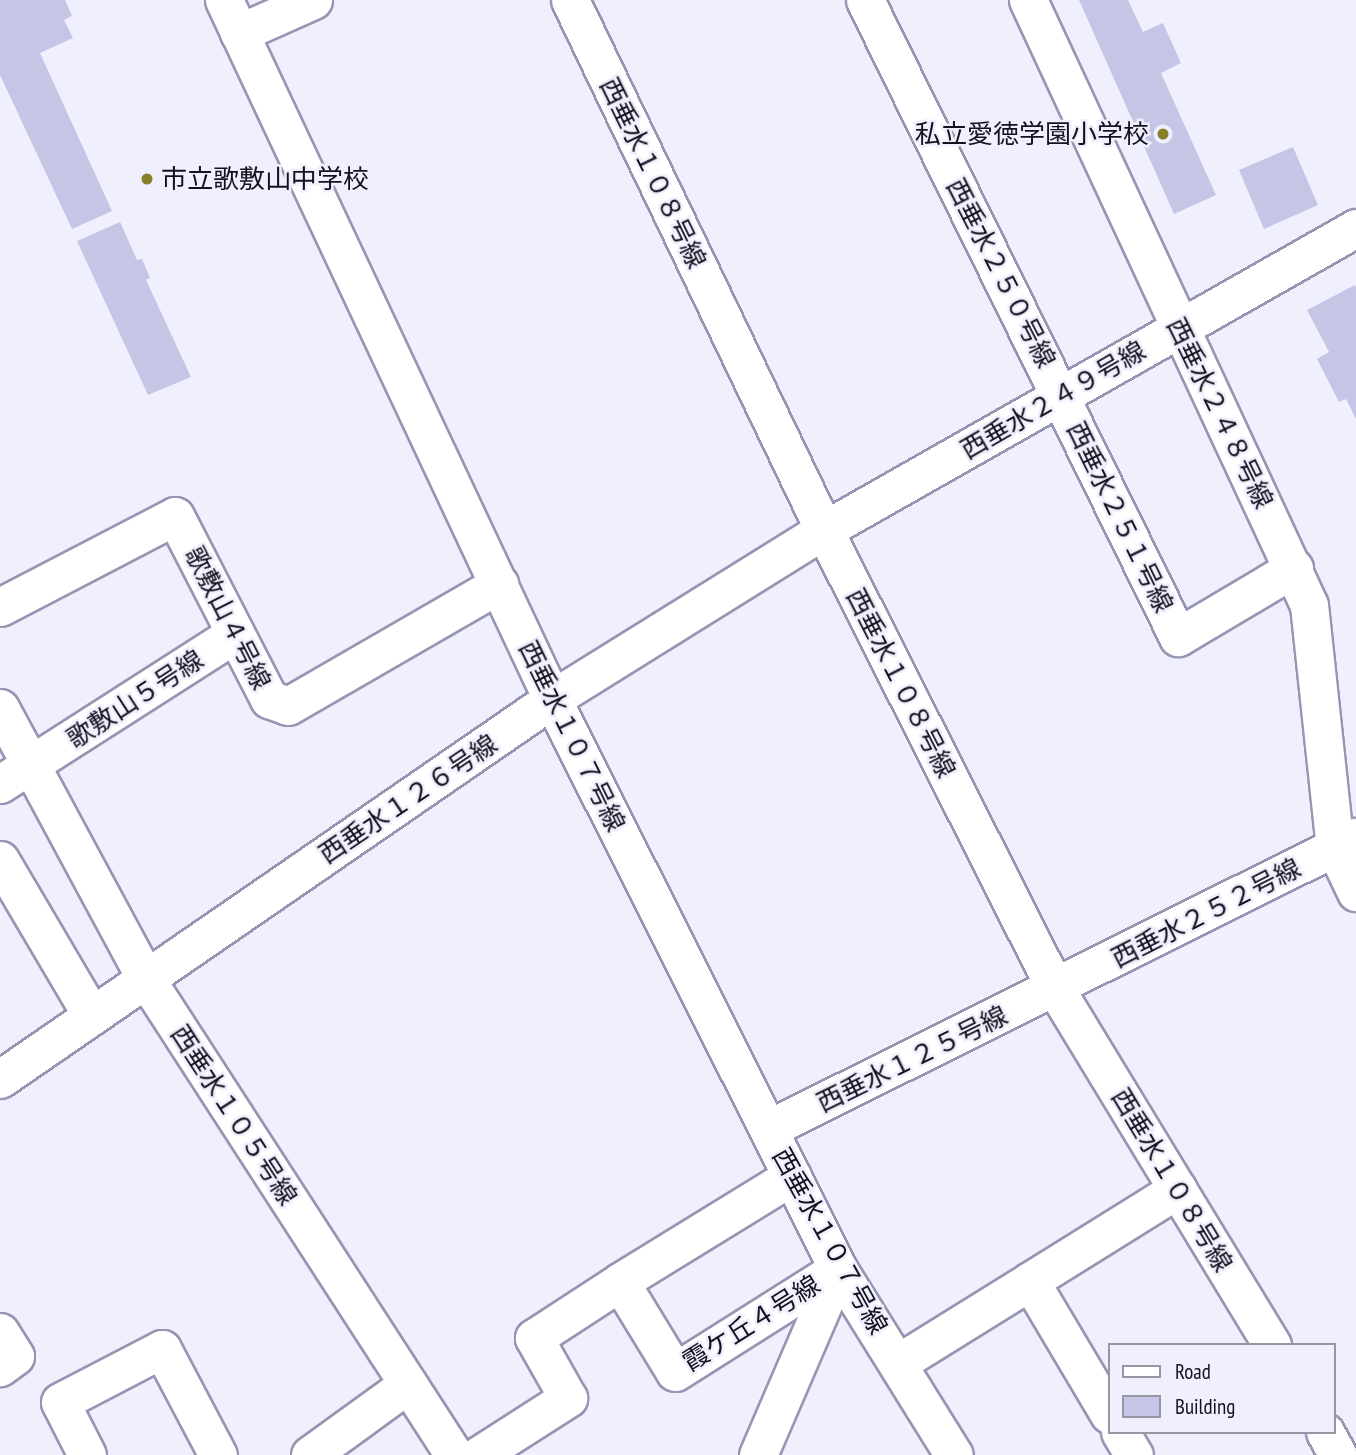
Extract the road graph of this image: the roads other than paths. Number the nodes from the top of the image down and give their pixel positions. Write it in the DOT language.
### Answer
graph roads {
  1 [pos="224,0"];
  2 [pos="313,0"];
  3 [pos="570,0"];
  4 [pos="864,0"];
  5 [pos="1027,0"];
  6 [pos="239,33"];
  7 [pos="1356,228"];
  8 [pos="1178,328"];
  9 [pos="1062,396"];
  10 [pos="824,530"];
  11 [pos="1294,568"];
  12 [pos="499,584"];
  13 [pos="0,607"];
  14 [pos="236,634"];
  15 [pos="552,699"];
  16 [pos="0,708"];
  17 [pos="34,764"];
  18 [pos="0,784"];
  19 [pos="1345,842"];
  20 [pos="0,860"];
  21 [pos="1356,892"];
  22 [pos="146,979"];
  23 [pos="1055,988"];
  24 [pos="92,1016"];
  25 [pos="0,1079"];
  26 [pos="768,1129"];
  27 [pos="792,1176"];
  28 [pos="1178,1189"];
  29 [pos="838,1269"];
  30 [pos="1030,1281"];
  31 [pos="620,1282"];
  32 [pos="0,1332"];
  33 [pos="1271,1343"];
  34 [pos="898,1363"];
  35 [pos="0,1367"];
  36 [pos="408,1384"];
  37 [pos="1108,1412"];
  38 [pos="1121,1434"];
  39 [pos="87,1455"];
  40 [pos="218,1455"];
  41 [pos="310,1455"];
  42 [pos="454,1455"];
  43 [pos="479,1455"];
  44 [pos="758,1455"];
  45 [pos="954,1455"];
  46 [pos="1134,1455"];
  1 -- 6 [label="street, 西垂水１０７号線"];
  2 -- 6 [label="street"];
  3 -- 10 [label="street, 西垂水１０８号線"];
  4 -- 9 [label="street, 西垂水２５０号線"];
  5 -- 8 [label="street, 西垂水２４８号線"];
  6 -- 12 [label="street, 西垂水１０７号線"];
  7 -- 8 [label="street, 西垂水２４９号線"];
  8 -- 9 [label="street, 西垂水２４９号線"];
  8 -- 11 [label="street, 西垂水２４８号線"];
  9 -- 10 [label="street, 西垂水２４９号線"];
  9 -- 11 [label="street, 西垂水２５１号線"];
  10 -- 15 [label="street, 西垂水１２６号線"];
  10 -- 23 [label="street, 西垂水１０８号線"];
  11 -- 19 [label="street, 西垂水２４８号線"];
  12 -- 14 [label="street, 歌敷山４号線"];
  12 -- 15 [label="street, 西垂水１０７号線"];
  13 -- 14 [label="street, 歌敷山４号線"];
  14 -- 17 [label="street, 歌敷山５号線"];
  15 -- 22 [label="street, 西垂水１２６号線"];
  15 -- 26 [label="street, 西垂水１０７号線"];
  16 -- 17 [label="street, 西垂水１０５号線"];
  17 -- 18 [label="street, 歌敷山５号線"];
  17 -- 22 [label="street, 西垂水１０５号線"];
  19 -- 21 [label="street, 西垂水２４８号線"];
  19 -- 23 [label="street, 西垂水２５２号線"];
  20 -- 24 [label="street"];
  22 -- 24 [label="street, 西垂水１２６号線"];
  22 -- 36 [label="street, 西垂水１０５号線"];
  23 -- 26 [label="street, 西垂水１２５号線"];
  23 -- 28 [label="street, 西垂水１０８号線"];
  24 -- 25 [label="street, 西垂水１２６号線"];
  26 -- 27 [label="street, 西垂水１０７号線"];
  27 -- 29 [label="street, 西垂水１０７号線"];
  27 -- 31 [label="street"];
  28 -- 30 [label="street"];
  28 -- 33 [label="street, 西垂水１０８号線"];
  29 -- 31 [label="street, 霞ケ丘４号線"];
  29 -- 34 [label="street, 西垂水１０７号線"];
  29 -- 44 [label="street"];
  30 -- 34 [label="street"];
  30 -- 37 [label="street"];
  31 -- 43 [label="street"];
  32 -- 35 [label="street"];
  34 -- 45 [label="street, 西垂水１０７号線"];
  36 -- 41 [label="street"];
  36 -- 42 [label="street, 西垂水１０５号線"];
  38 -- 46 [label="street"];
  39 -- 40 [label="street"];
}
